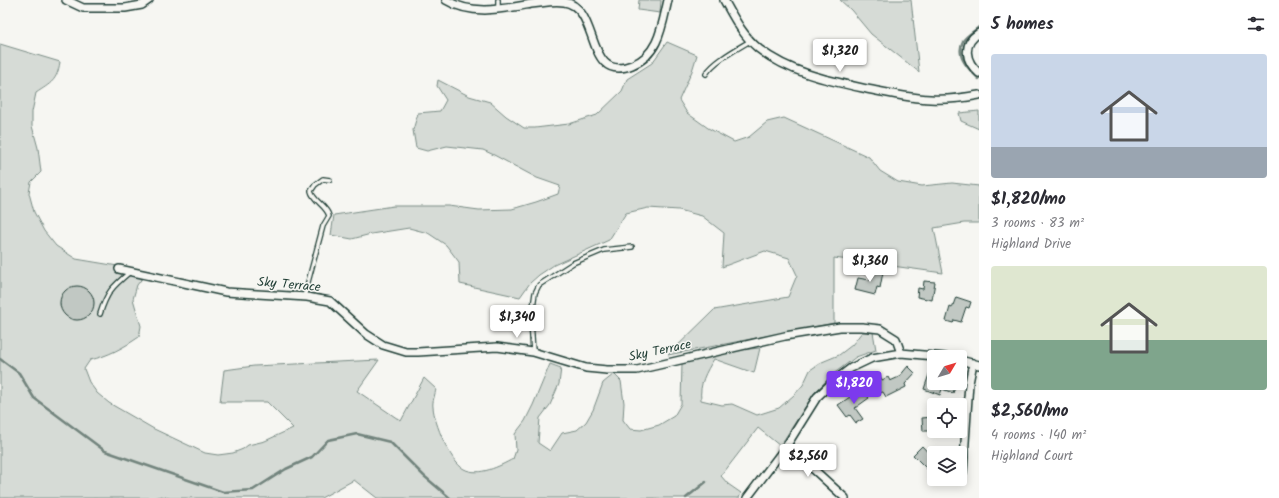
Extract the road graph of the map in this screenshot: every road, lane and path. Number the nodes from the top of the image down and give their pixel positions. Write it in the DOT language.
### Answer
graph roads {
  1 [pos="66,0"];
  2 [pos="149,0"];
  3 [pos="446,0"];
  4 [pos="498,0"];
  5 [pos="668,0"];
  6 [pos="724,0"];
  7 [pos="498,10"];
  8 [pos="979,33"];
  9 [pos="750,41"];
  10 [pos="979,73"];
  11 [pos="706,74"];
  12 [pos="979,95"];
  13 [pos="330,180"];
  14 [pos="632,247"];
  15 [pos="119,269"];
  16 [pos="131,272"];
  17 [pos="304,297"];
  18 [pos="100,314"];
  19 [pos="533,352"];
  20 [pos="902,353"];
  21 [pos="927,355"];
  22 [pos="976,364"];
  23 [pos="787,445"];
  24 [pos="965,446"];
  25 [pos="747,498"];
  26 [pos="845,498"];
  1 -- 2 [label="street"];
  3 -- 7 [label="street"];
  4 -- 7 [label="lane"];
  5 -- 7 [label="street"];
  6 -- 9 [label="street"];
  8 -- 10 [label="street"];
  9 -- 11 [label="lane"];
  9 -- 12 [label="street"];
  13 -- 17 [label="lane"];
  14 -- 19 [label="lane"];
  15 -- 16 [label="street, Sky Terrace"];
  16 -- 17 [label="street, Sky Terrace"];
  16 -- 18 [label="lane"];
  17 -- 19 [label="street, Sky Terrace"];
  19 -- 20 [label="street, Sky Terrace"];
  20 -- 21 [label="street"];
  20 -- 23 [label="street"];
  22 -- 24 [label="street"];
  23 -- 25 [label="street"];
  23 -- 26 [label="street"];
}
